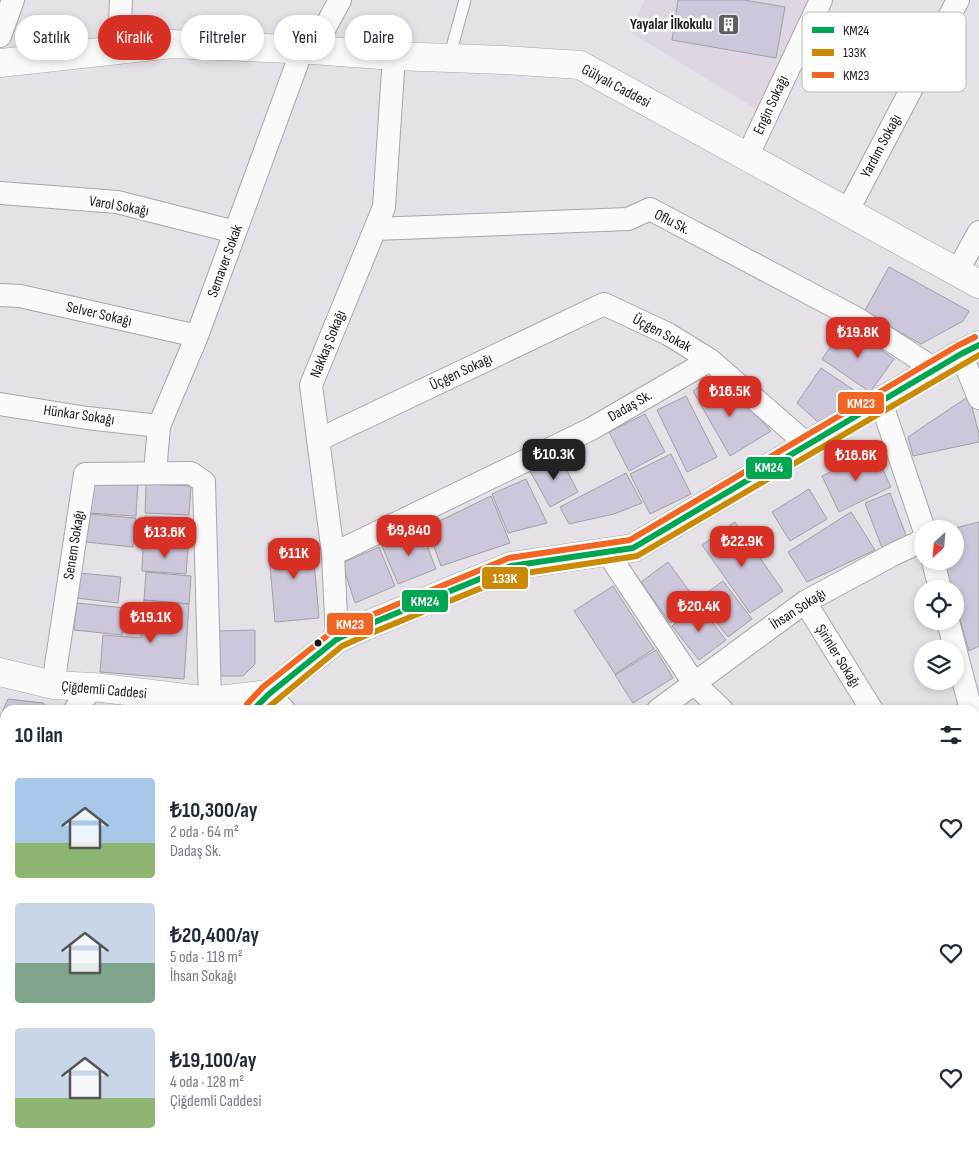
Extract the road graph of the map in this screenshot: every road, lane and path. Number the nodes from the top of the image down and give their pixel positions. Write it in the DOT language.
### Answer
graph roads {
  1 [pos="13,0"];
  2 [pos="121,0"];
  3 [pos="340,0"];
  4 [pos="464,0"];
  5 [pos="821,0"];
  6 [pos="958,0"];
  7 [pos="815,12"];
  8 [pos="952,12"];
  9 [pos="120,15"];
  10 [pos="330,15"];
  11 [pos="0,36"];
  12 [pos="802,40"];
  13 [pos="171,44"];
  14 [pos="274,48"];
  15 [pos="98,52"];
  16 [pos="412,57"];
  17 [pos="449,58"];
  18 [pos="304,60"];
  19 [pos="394,60"];
  20 [pos="0,63"];
  21 [pos="910,92"];
  22 [pos="747,157"];
  23 [pos="0,193"];
  24 [pos="847,212"];
  25 [pos="375,229"];
  26 [pos="235,232"];
  27 [pos="979,232"];
  28 [pos="968,278"];
  29 [pos="0,295"];
  30 [pos="604,304"];
  31 [pos="197,336"];
  32 [pos="970,350"];
  33 [pos="710,360"];
  34 [pos="936,370"];
  35 [pos="979,398"];
  36 [pos="881,402"];
  37 [pos="0,404"];
  38 [pos="159,426"];
  39 [pos="318,440"];
  40 [pos="808,445"];
  41 [pos="156,473"];
  42 [pos="921,520"];
  43 [pos="914,545"];
  44 [pos="607,552"];
  45 [pos="333,554"];
  46 [pos="805,602"];
  47 [pos="950,630"];
  48 [pos="337,639"];
  49 [pos="0,672"];
  50 [pos="694,683"];
  51 [pos="53,685"];
  52 [pos="93,687"];
  53 [pos="210,701"];
  54 [pos="78,705"];
  55 [pos="268,705"];
  56 [pos="665,705"];
  57 [pos="717,705"];
  58 [pos="869,705"];
  59 [pos="970,705"];
  1 -- 11 [label="street"];
  2 -- 9 [label="street"];
  3 -- 10 [label="street, Semaver Sokak"];
  4 -- 17 [label="lane"];
  5 -- 7 [label="street, Engin Sokağı"];
  6 -- 8 [label="street, Yardım Sokağı"];
  12 -- 22 [label="street, Engin Sokağı"];
  13 -- 14 [label="street, Gülyalı Caddesi"];
  15 -- 20 [label="street, Gülyalı Caddesi"];
  16 -- 17 [label="street, Gülyalı Caddesi"];
  17 -- 22 [label="street, Gülyalı Caddesi"];
  18 -- 26 [label="street, Semaver Sokak"];
  19 -- 25 [label="street, Nakkaş Sokağı"];
  21 -- 24 [label="street, Yardım Sokağı"];
  22 -- 24 [label="street, Gülyalı Caddesi"];
  23 -- 26 [label="street, Varol Sokağı"];
  24 -- 28 [label="street, Gülyalı Caddesi"];
  25 -- 34 [label="street, Oflu Sk."];
  25 -- 39 [label="street, Nakkaş Sokağı"];
  26 -- 31 [label="street, Semaver Sokak"];
  27 -- 28 [label="street"];
  29 -- 31 [label="street, Selver Sokağı"];
  30 -- 33 [label="street, Üçgen Sokak"];
  30 -- 39 [label="street, Üçgen Sokağı"];
  31 -- 38 [label="street, Semaver Sokak"];
  32 -- 34 [label="street"];
  32 -- 35 [label="street"];
  33 -- 40 [label="street, Üçgen Sokak"];
  33 -- 45 [label="street, Dadaş Sk."];
  34 -- 36 [label="street"];
  36 -- 40 [label="street"];
  36 -- 42 [label="street"];
  37 -- 38 [label="street, Hünkar Sokağı"];
  38 -- 41 [label="street, Semaver Sokak"];
  39 -- 45 [label="street, Nakkaş Sokağı"];
  40 -- 44 [label="street"];
  41 -- 51 [label="street, Senem Sokağı"];
  41 -- 53 [label="street"];
  43 -- 46 [label="street, İhsan Sokağı"];
  44 -- 48 [label="street"];
  44 -- 50 [label="street"];
  45 -- 48 [label="street, Nakkaş Sokağı"];
  46 -- 50 [label="street, İhsan Sokağı"];
  46 -- 58 [label="street, Şirinler Sokağı"];
  47 -- 59 [label="street"];
  48 -- 55 [label="street"];
  49 -- 51 [label="street, Çiğdemli Caddesi"];
  50 -- 56 [label="street, İhsan Sokağı"];
  50 -- 57 [label="street"];
  51 -- 52 [label="street, Çiğdemli Caddesi"];
  52 -- 53 [label="street, Çiğdemli Caddesi"];
  52 -- 54 [label="street"];
  53 -- 55 [label="street, Çiğdemli Caddesi"];
}
